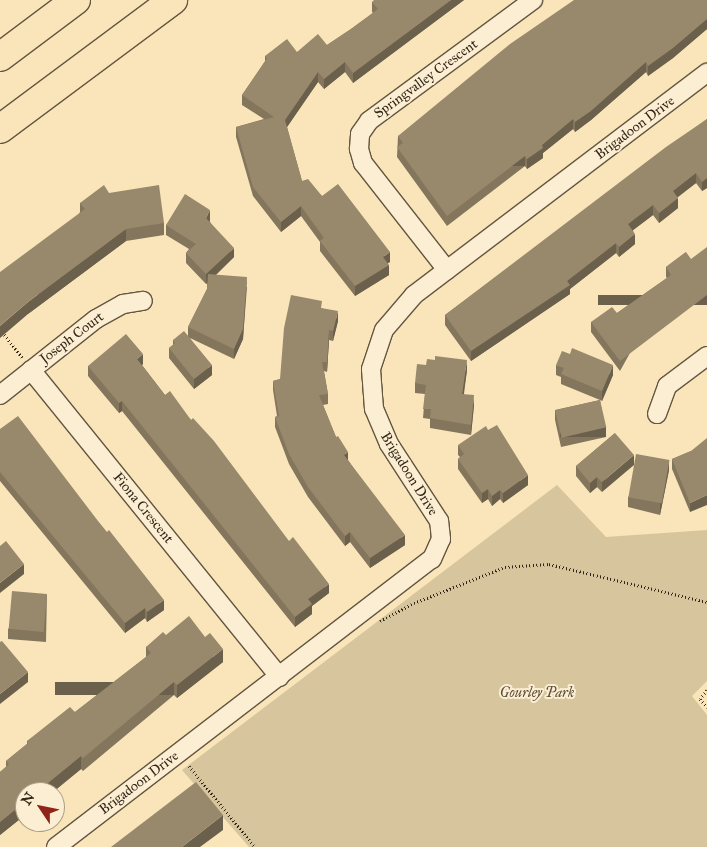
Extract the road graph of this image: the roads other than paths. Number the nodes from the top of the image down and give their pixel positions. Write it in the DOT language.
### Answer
graph roads {
  1 [pos="76,0"];
  2 [pos="173,0"];
  3 [pos="533,0"];
  4 [pos="0,56"];
  5 [pos="707,73"];
  6 [pos="0,129"];
  7 [pos="447,270"];
  8 [pos="143,301"];
  9 [pos="707,356"];
  10 [pos="31,370"];
  11 [pos="0,395"];
  12 [pos="657,414"];
  13 [pos="280,677"];
  14 [pos="56,847"];
  1 -- 4 [label="highway"];
  2 -- 6 [label="highway"];
  3 -- 7 [label="street, Springvalley Crescent"];
  5 -- 7 [label="street, Brigadoon Drive"];
  7 -- 13 [label="street, Brigadoon Drive"];
  8 -- 10 [label="street, Joseph Court"];
  9 -- 12 [label="street"];
  10 -- 11 [label="street"];
  10 -- 13 [label="street, Fiona Crescent"];
  13 -- 14 [label="street, Brigadoon Drive"];
}
